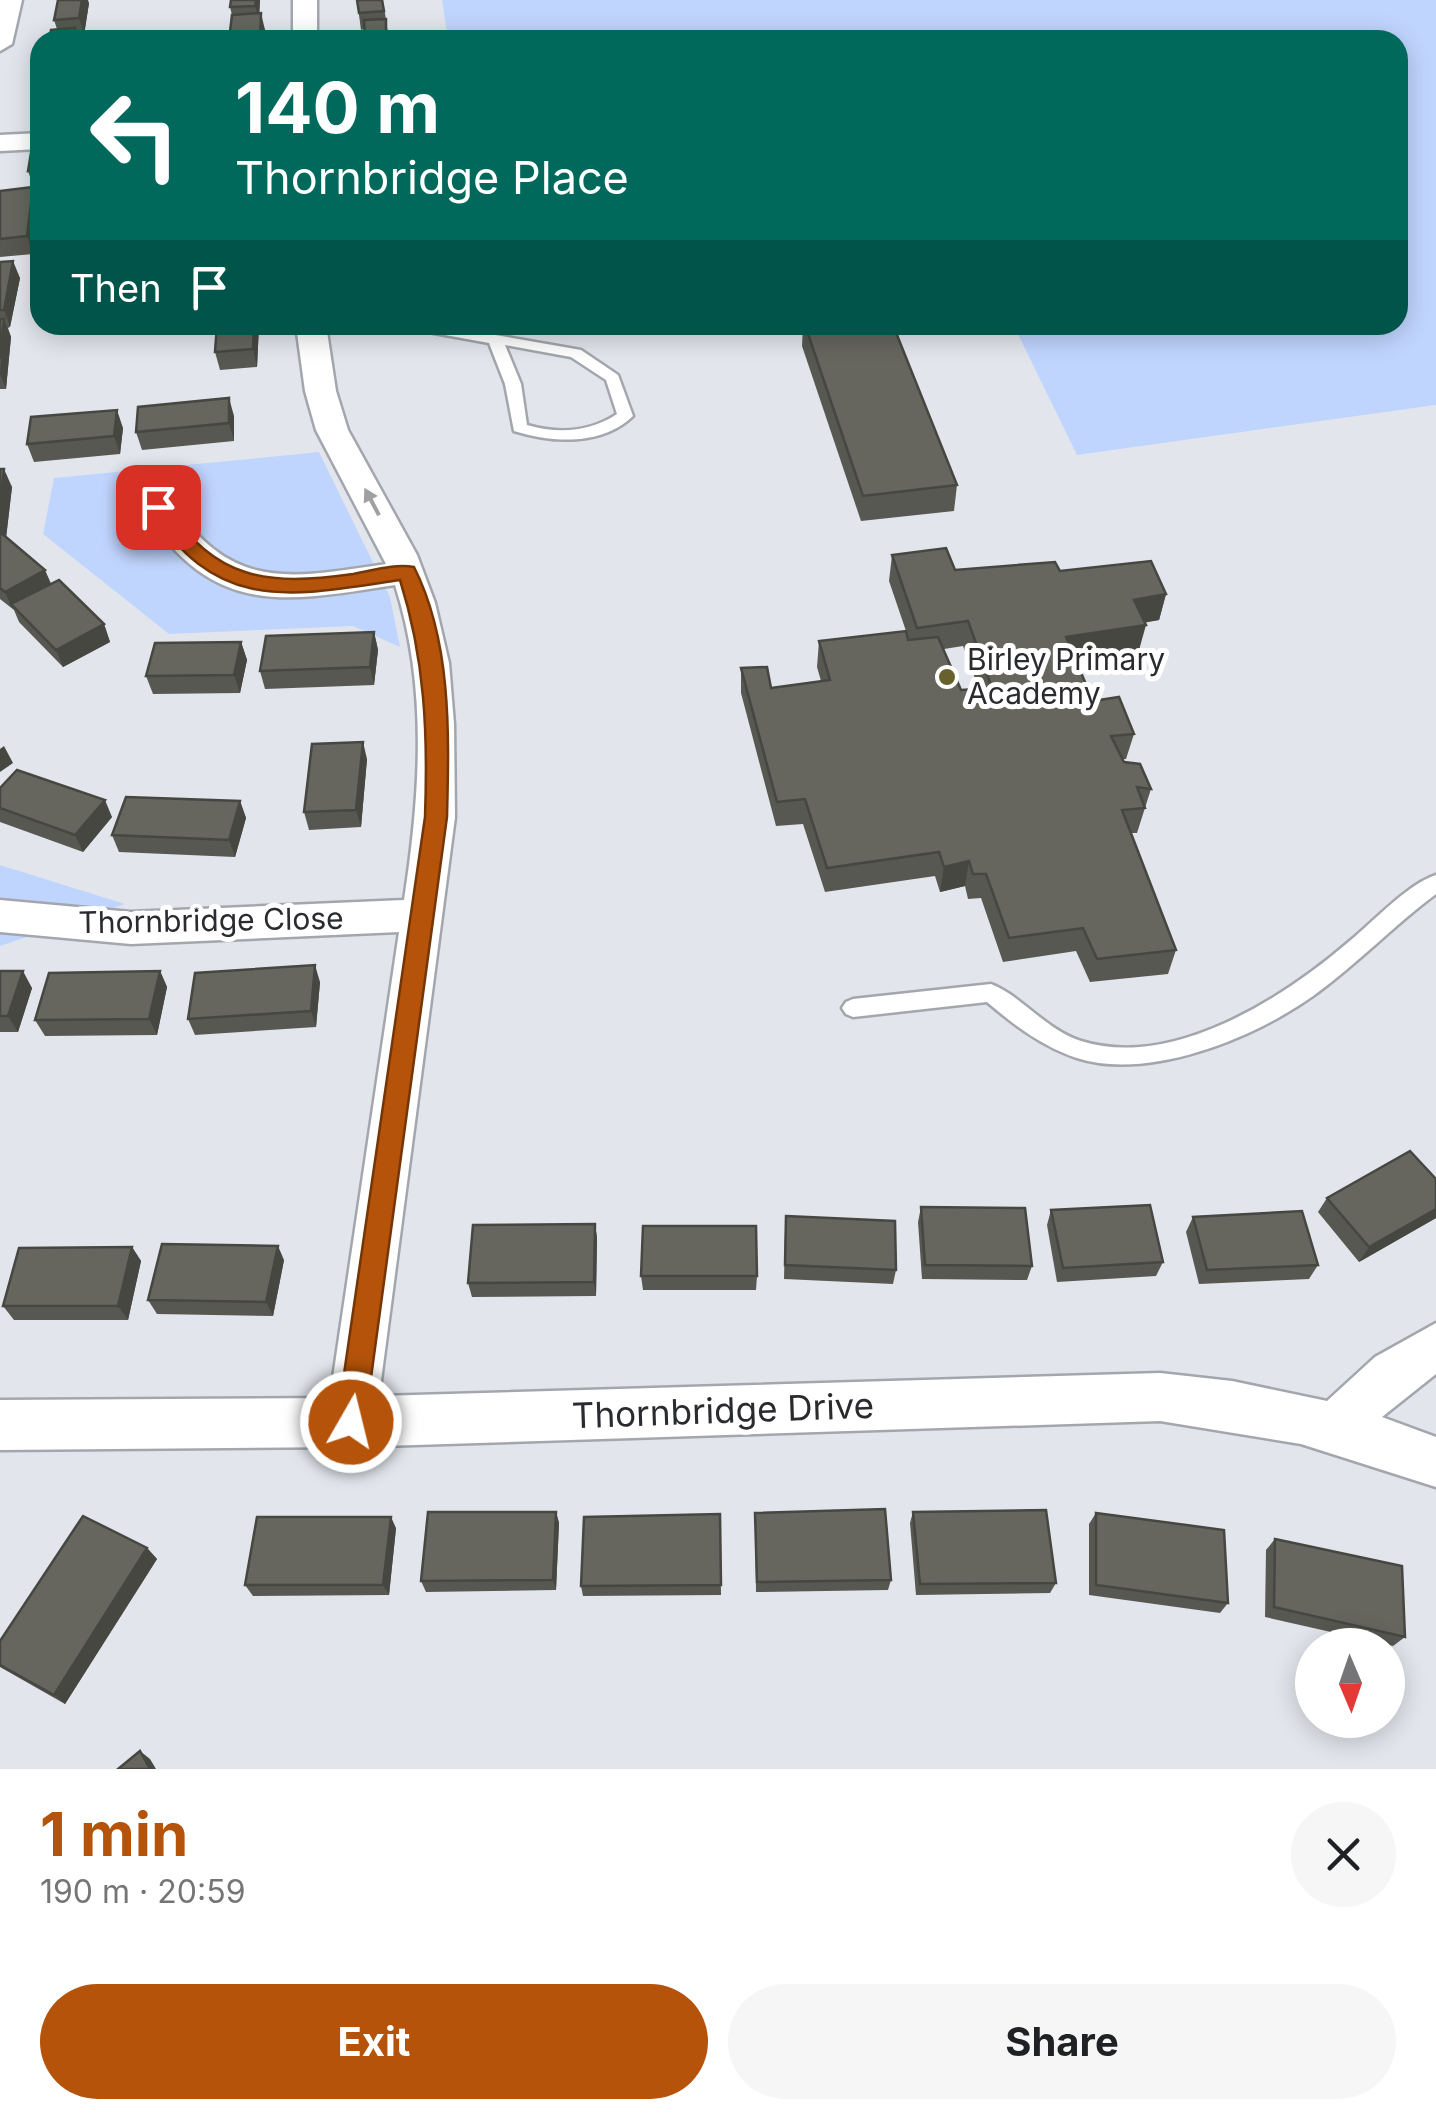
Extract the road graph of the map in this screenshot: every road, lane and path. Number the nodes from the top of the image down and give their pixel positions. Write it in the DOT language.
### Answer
graph roads {
  1 [pos="10,0"];
  2 [pos="305,0"];
  3 [pos="304,30"];
  4 [pos="0,44"];
  5 [pos="30,142"];
  6 [pos="0,143"];
  7 [pos="312,335"];
  8 [pos="467,335"];
  9 [pos="495,340"];
  10 [pos="158,507"];
  11 [pos="407,572"];
  12 [pos="1436,883"];
  13 [pos="423,915"];
  14 [pos="0,916"];
  15 [pos="853,1008"];
  16 [pos="1436,1346"];
  17 [pos="351,1422"];
  18 [pos="0,1424"];
  19 [pos="1337,1426"];
  20 [pos="1436,1462"];
  1 -- 4 [label="street"];
  2 -- 3 [label="street"];
  5 -- 6 [label="street"];
  11 -- 7 [label="street, one-way"];
  8 -- 9 [label="lane"];
  9 -- 9 [label="lane"];
  10 -- 11 [label="street"];
  11 -- 13 [label="street"];
  12 -- 15 [label="lane"];
  13 -- 14 [label="street, Thornbridge Close"];
  13 -- 17 [label="street"];
  16 -- 19 [label="street"];
  17 -- 18 [label="street, Thornbridge Drive"];
  17 -- 19 [label="street, Thornbridge Drive"];
  19 -- 20 [label="street, Thornbridge Drive"];
}
